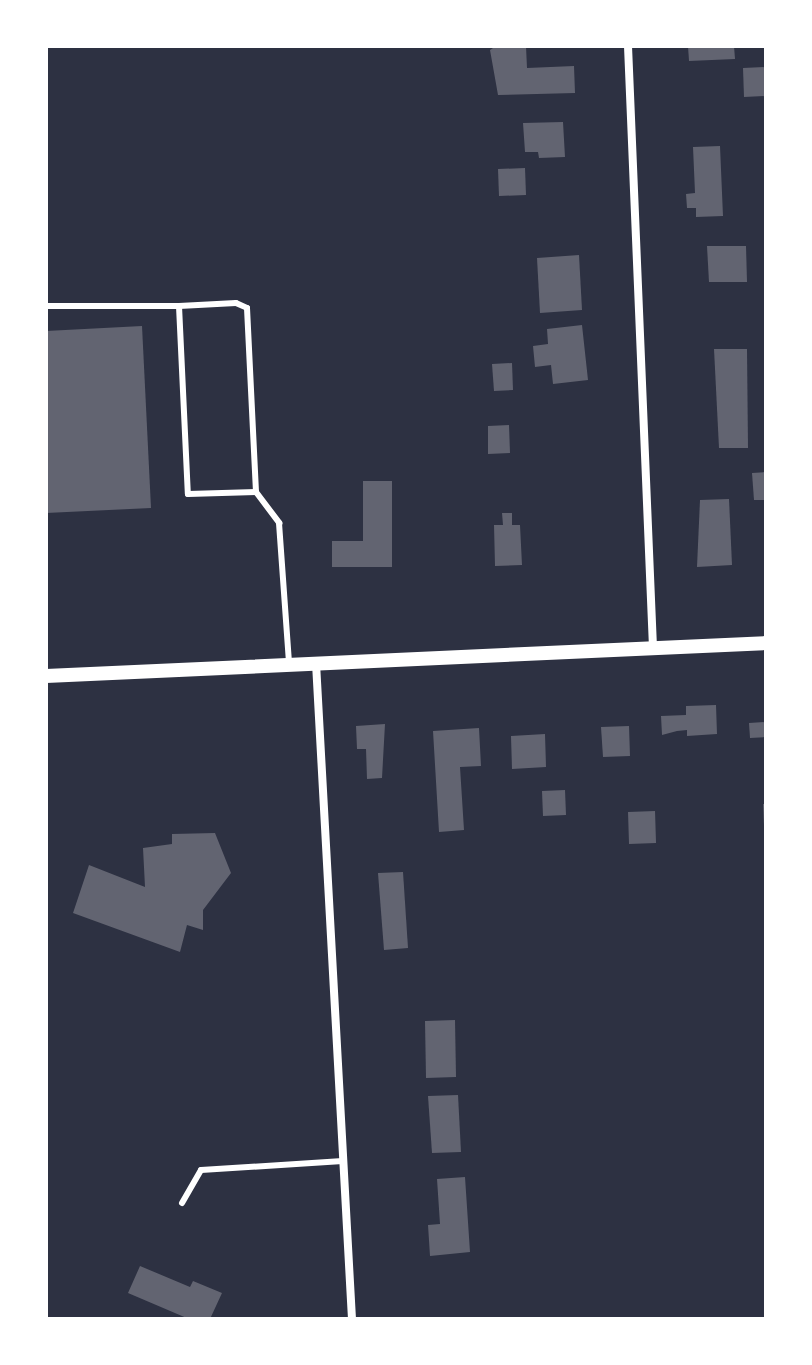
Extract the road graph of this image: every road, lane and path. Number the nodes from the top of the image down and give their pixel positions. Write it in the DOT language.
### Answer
graph roads {
  1 [pos="628,46"];
  2 [pos="46,306"];
  3 [pos="179,306"];
  4 [pos="256,492"];
  5 [pos="766,643"];
  6 [pos="653,648"];
  7 [pos="316,663"];
  8 [pos="289,664"];
  9 [pos="46,676"];
  10 [pos="343,1161"];
  11 [pos="182,1203"];
  12 [pos="352,1319"];
  1 -- 6 [label="street"];
  2 -- 3 [label="lane"];
  3 -- 4 [label="lane"];
  3 -- 4 [label="lane"];
  4 -- 8 [label="lane"];
  5 -- 6 [label="street"];
  6 -- 7 [label="street"];
  7 -- 8 [label="street"];
  7 -- 10 [label="street"];
  8 -- 9 [label="street"];
  10 -- 11 [label="lane"];
  10 -- 12 [label="street"];
}
